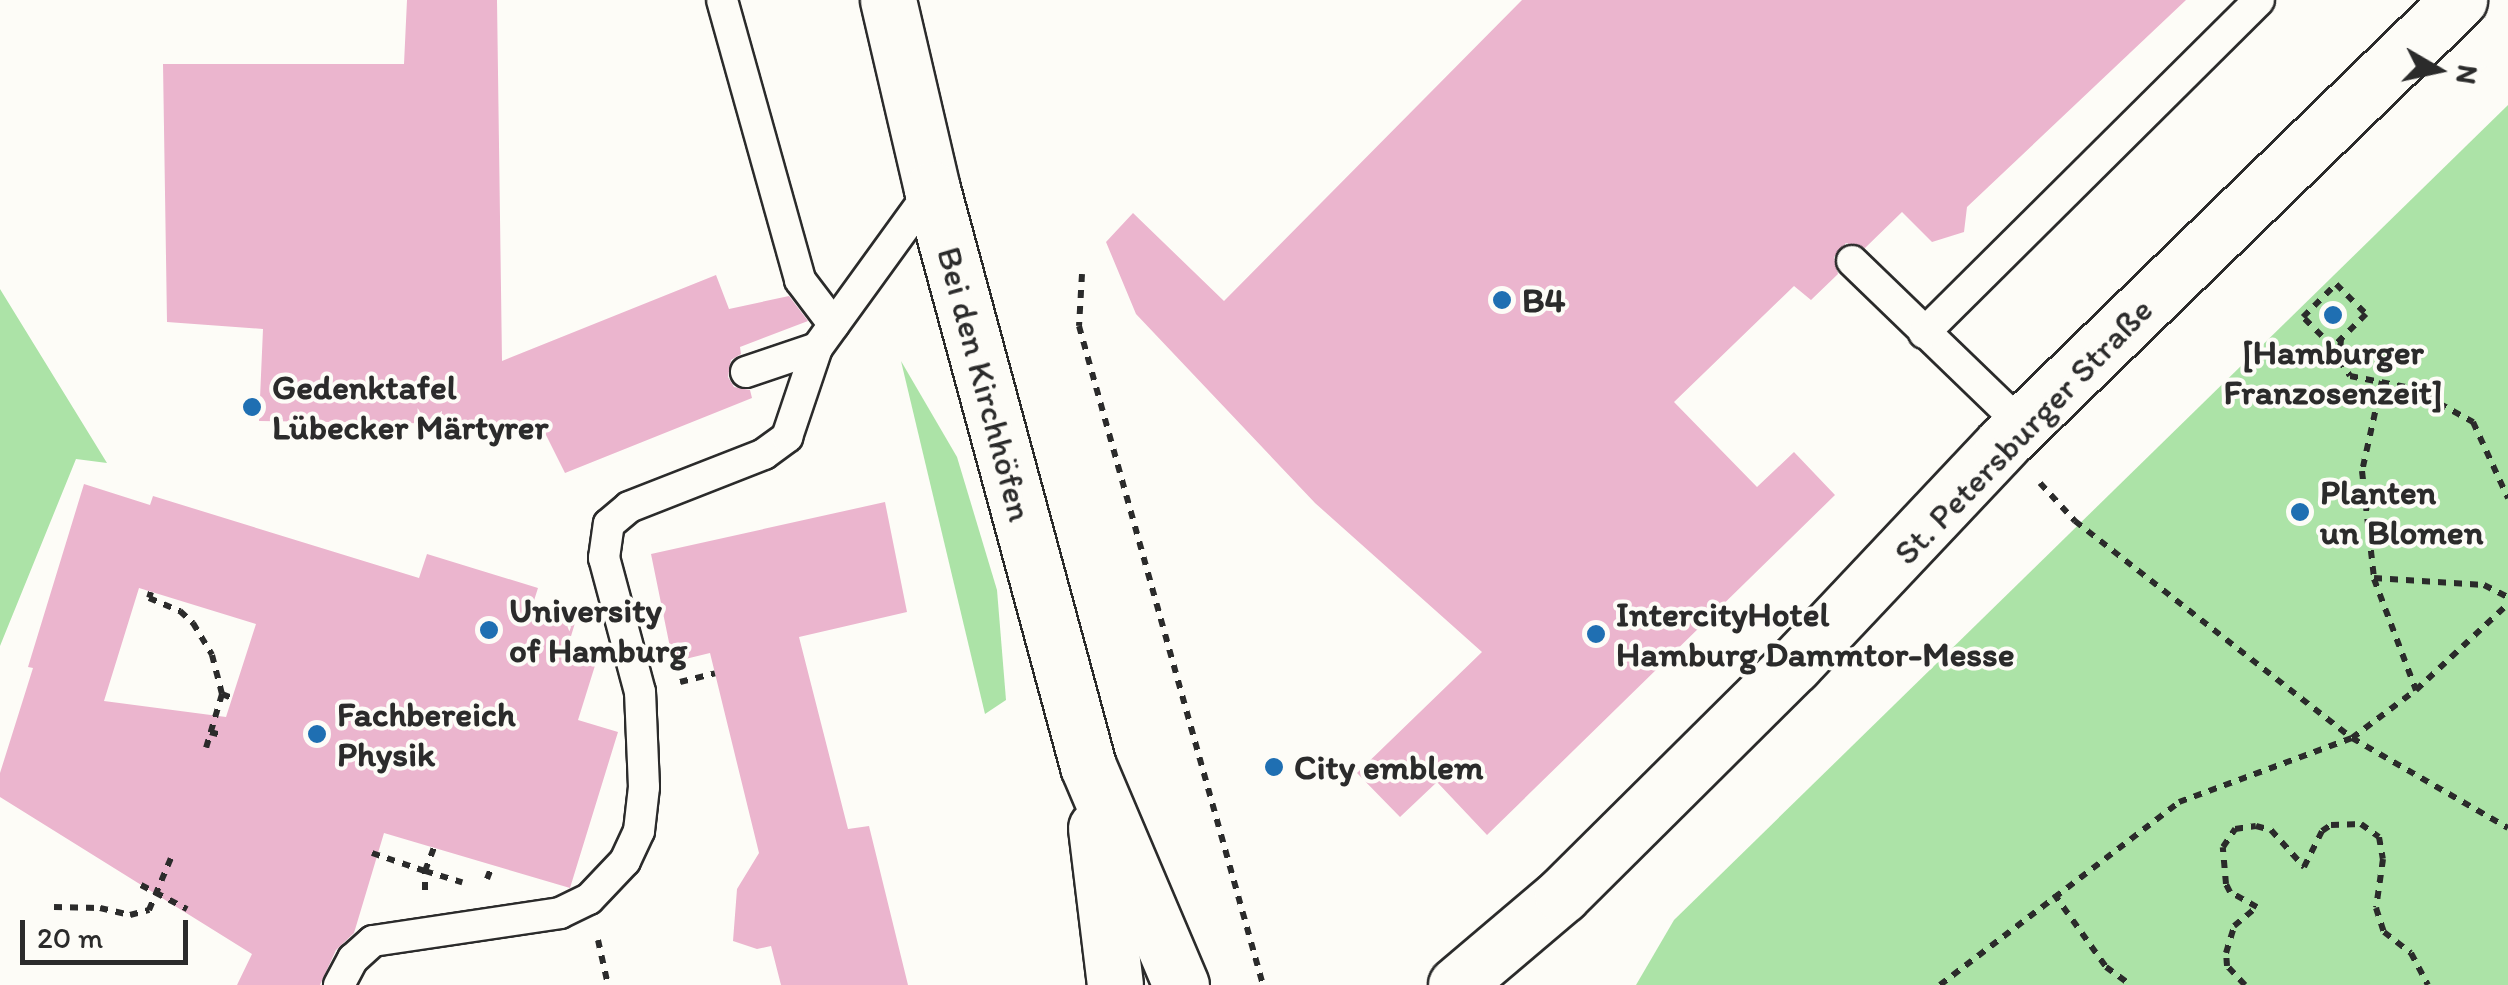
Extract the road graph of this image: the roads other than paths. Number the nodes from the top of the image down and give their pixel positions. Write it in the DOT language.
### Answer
graph roads {
  1 [pos="722,0"];
  2 [pos="888,0"];
  3 [pos="2259,0"];
  4 [pos="2459,0"];
  5 [pos="932,190"];
  6 [pos="1852,261"];
  7 [pos="1924,333"];
  8 [pos="825,336"];
  9 [pos="746,372"];
  10 [pos="2012,434"];
  11 [pos="1088,766"];
  12 [pos="339,985"];
  13 [pos="1114,985"];
  14 [pos="1181,985"];
  15 [pos="1456,985"];
  1 -- 8 [label="lane"];
  2 -- 5 [label="street, Bei den Kirchhöfen"];
  3 -- 7 [label="lane"];
  4 -- 10 [label="street, St. Petersburger Straße"];
  5 -- 8 [label="lane"];
  5 -- 11 [label="street, Bei den Kirchhöfen"];
  6 -- 7 [label="lane"];
  7 -- 10 [label="lane"];
  8 -- 9 [label="lane"];
  8 -- 12 [label="lane"];
  10 -- 15 [label="street, St. Petersburger Straße"];
  11 -- 13 [label="street, Bei den Kirchhöfen"];
  11 -- 14 [label="street, Bei den Kirchhöfen"];
}
